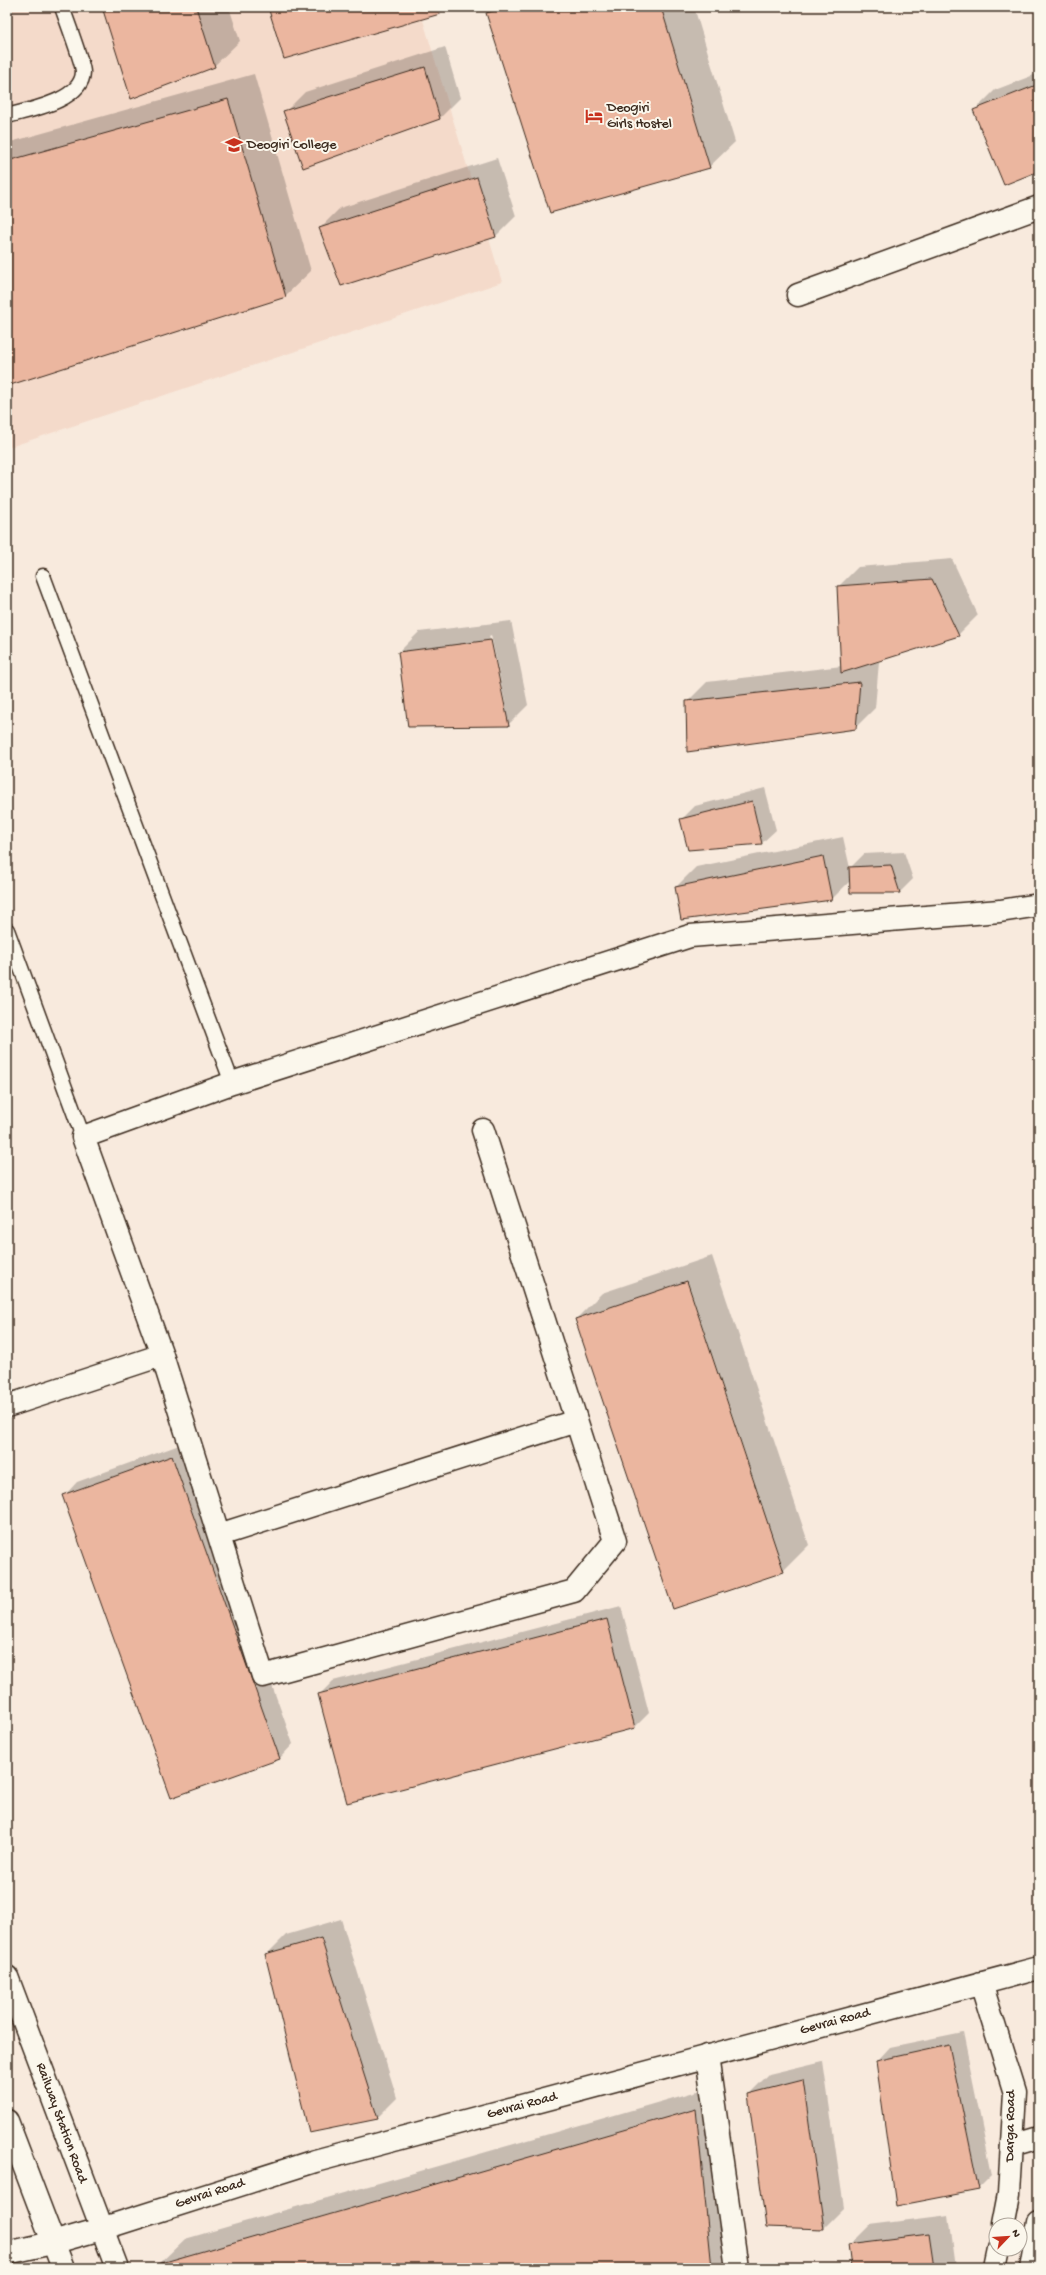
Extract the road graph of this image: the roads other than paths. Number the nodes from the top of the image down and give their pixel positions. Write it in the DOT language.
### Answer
graph roads {
  1 [pos="62,7"];
  2 [pos="7,116"];
  3 [pos="1039,207"];
  4 [pos="798,295"];
  5 [pos="43,576"];
  6 [pos="1039,905"];
  7 [pos="7,930"];
  8 [pos="232,1083"];
  9 [pos="483,1130"];
  10 [pos="83,1137"];
  11 [pos="162,1355"];
  12 [pos="7,1406"];
  13 [pos="576,1421"];
  14 [pos="219,1535"];
  15 [pos="1039,1968"];
  16 [pos="7,1977"];
  17 [pos="981,1983"];
  18 [pos="707,2056"];
  19 [pos="7,2121"];
  20 [pos="1039,2138"];
  21 [pos="1012,2146"];
  22 [pos="1005,2217"];
  23 [pos="1039,2220"];
  24 [pos="101,2229"];
  25 [pos="52,2243"];
  26 [pos="7,2253"];
  27 [pos="997,2257"];
  28 [pos="63,2268"];
  29 [pos="117,2268"];
  30 [pos="737,2268"];
  31 [pos="995,2268"];
  32 [pos="1031,2268"];
  1 -- 2 [label="lane"];
  3 -- 4 [label="street"];
  5 -- 8 [label="lane"];
  6 -- 8 [label="street"];
  7 -- 10 [label="lane"];
  8 -- 10 [label="street"];
  9 -- 13 [label="street"];
  10 -- 11 [label="street"];
  11 -- 12 [label="street"];
  11 -- 14 [label="street"];
  13 -- 14 [label="street"];
  13 -- 14 [label="street"];
  15 -- 17 [label="street, Gevrai Road"];
  16 -- 24 [label="street, Railway Station Road"];
  17 -- 18 [label="street, Gevrai Road"];
  17 -- 21 [label="street, Darga Road"];
  18 -- 24 [label="street, Gevrai Road"];
  18 -- 30 [label="street"];
  19 -- 25 [label="street"];
  20 -- 21 [label="street"];
  21 -- 22 [label="street, Darga Road"];
  23 -- 32 [label="street"];
  24 -- 25 [label="street, Gevrai Road"];
  24 -- 29 [label="street, Railway Station Road"];
  25 -- 26 [label="street, Gevrai Road"];
  25 -- 28 [label="street"];
  27 -- 31 [label="street"];
}
